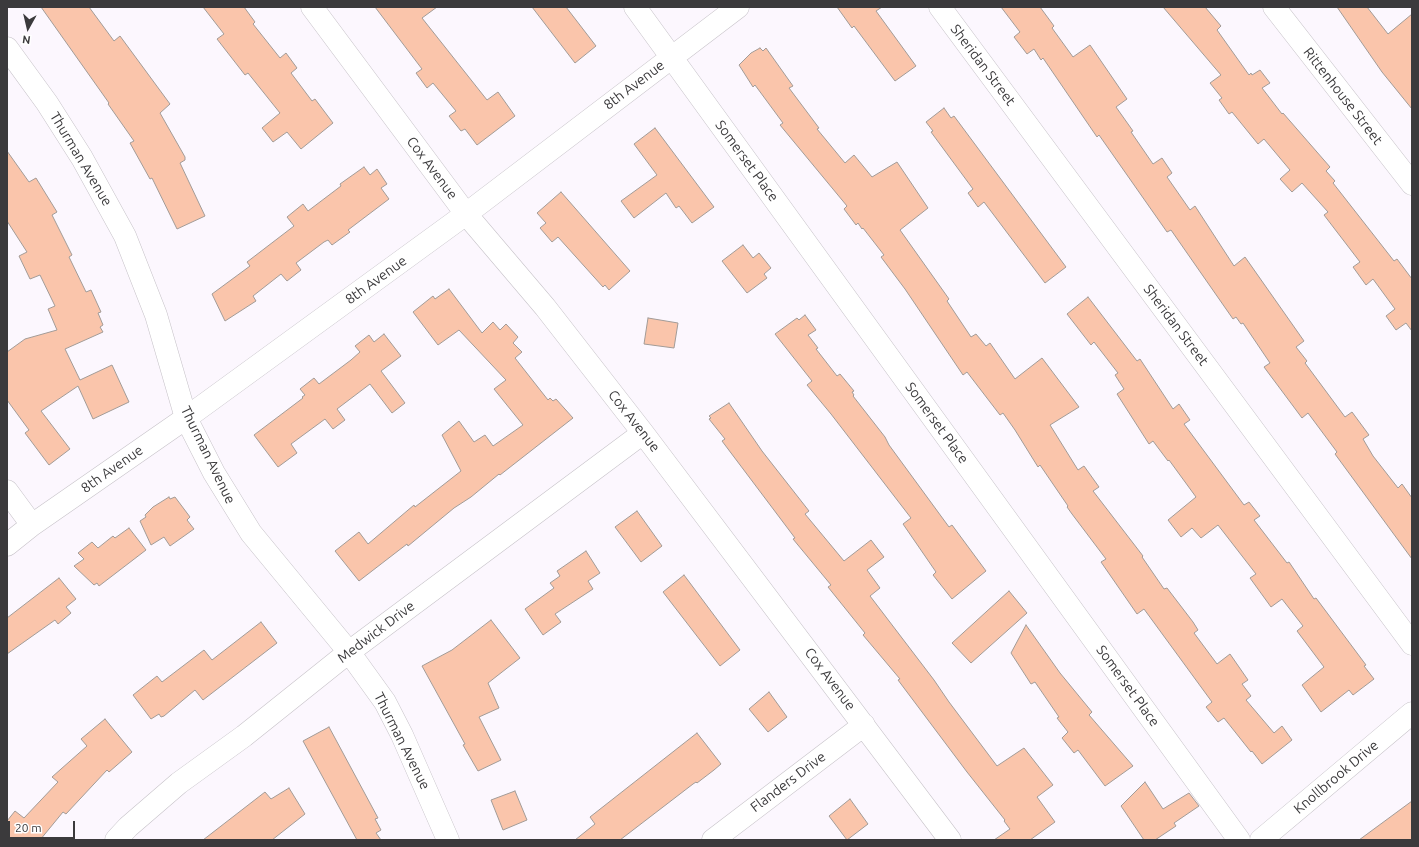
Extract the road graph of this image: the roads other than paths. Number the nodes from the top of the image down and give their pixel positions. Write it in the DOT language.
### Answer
graph roads {
  1 [pos="312,7"];
  2 [pos="634,7"];
  3 [pos="738,7"];
  4 [pos="940,7"];
  5 [pos="1274,7"];
  6 [pos="7,48"];
  7 [pos="672,57"];
  8 [pos="1412,184"];
  9 [pos="466,214"];
  10 [pos="186,418"];
  11 [pos="642,433"];
  12 [pos="7,491"];
  13 [pos="32,525"];
  14 [pos="7,545"];
  15 [pos="1412,644"];
  16 [pos="349,652"];
  17 [pos="1412,713"];
  18 [pos="864,725"];
  19 [pos="116,840"];
  20 [pos="448,840"];
  21 [pos="712,840"];
  22 [pos="950,840"];
  23 [pos="1240,840"];
  24 [pos="1261,840"];
  1 -- 9 [label="street, Cox Avenue"];
  2 -- 7 [label="street, Somerset Place"];
  3 -- 7 [label="street, 8th Avenue"];
  4 -- 15 [label="street, Sheridan Street"];
  5 -- 8 [label="street, Rittenhouse Street"];
  6 -- 10 [label="street, Thurman Avenue"];
  7 -- 9 [label="street, 8th Avenue"];
  7 -- 23 [label="street, Somerset Place"];
  9 -- 10 [label="street, 8th Avenue"];
  9 -- 11 [label="street, Cox Avenue"];
  10 -- 13 [label="street, 8th Avenue"];
  10 -- 16 [label="street, Thurman Avenue"];
  11 -- 16 [label="street, Medwick Drive"];
  11 -- 18 [label="street, Cox Avenue"];
  12 -- 13 [label="street"];
  13 -- 14 [label="street, 8th Avenue"];
  16 -- 19 [label="street, Medwick Drive"];
  16 -- 20 [label="street, Thurman Avenue"];
  17 -- 24 [label="street, Knollbrook Drive"];
  18 -- 21 [label="street, Flanders Drive"];
  18 -- 22 [label="street, Cox Avenue"];
}
